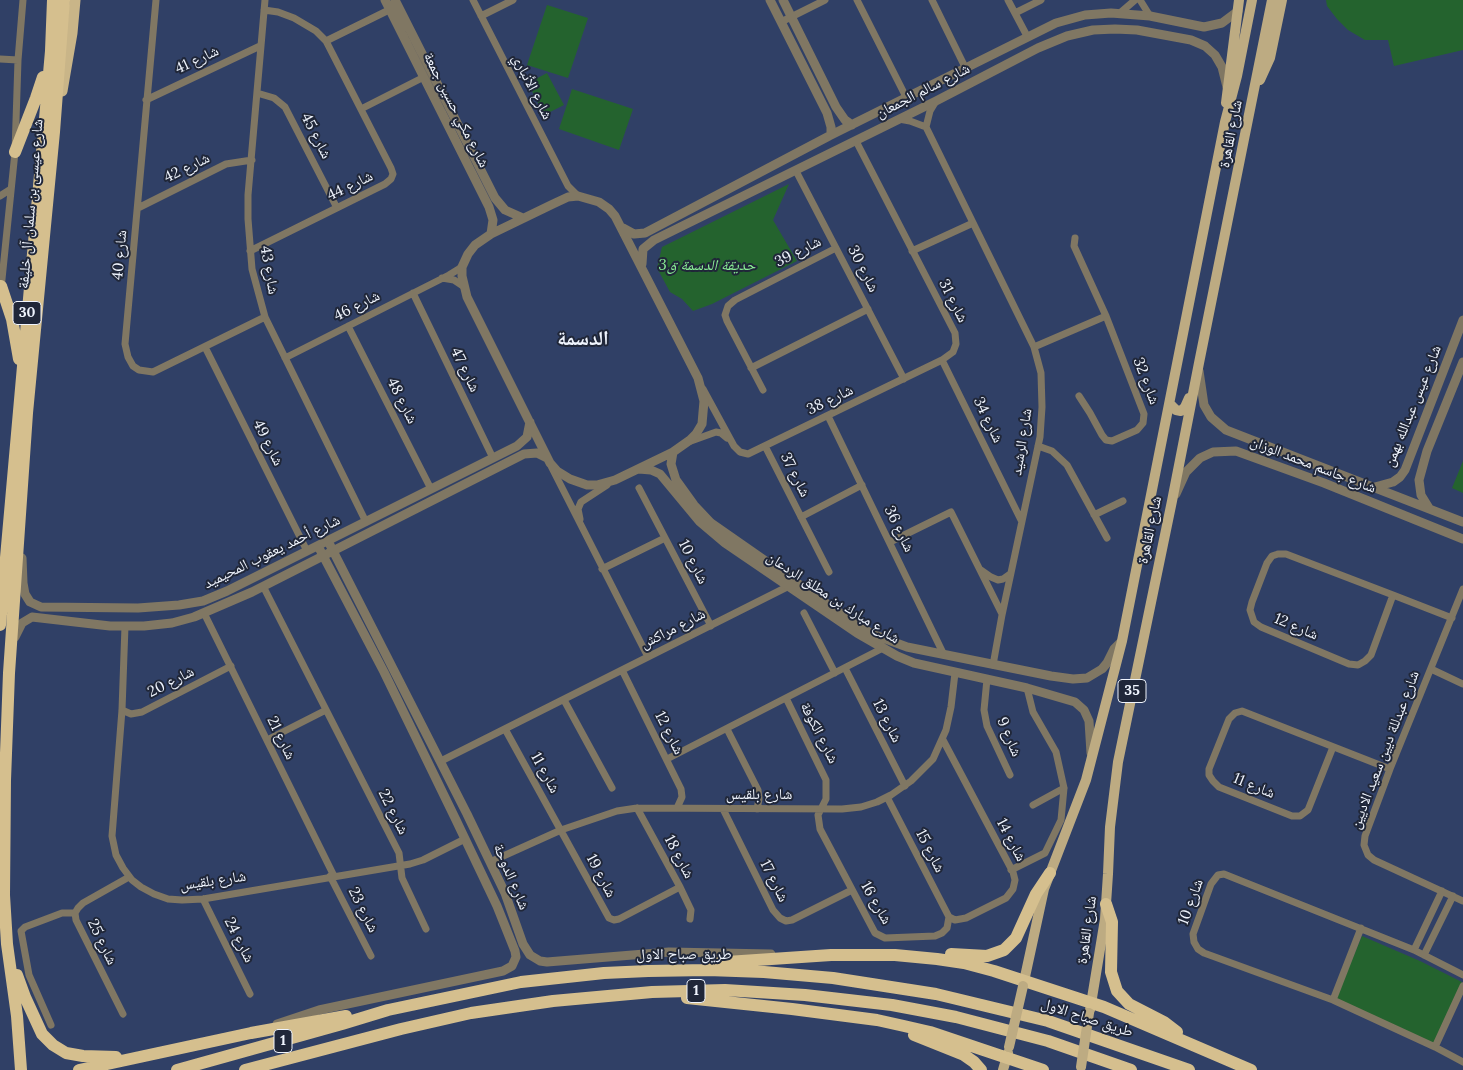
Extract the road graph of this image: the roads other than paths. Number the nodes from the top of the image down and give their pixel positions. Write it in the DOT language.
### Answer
graph roads {
  1 [pos="23,0"];
  2 [pos="53,0"];
  3 [pos="64,0"];
  4 [pos="75,0"];
  5 [pos="156,0"];
  6 [pos="265,0"];
  7 [pos="385,0"];
  8 [pos="473,0"];
  9 [pos="513,0"];
  10 [pos="770,0"];
  11 [pos="783,0"];
  12 [pos="825,0"];
  13 [pos="858,0"];
  14 [pos="932,0"];
  15 [pos="1008,0"];
  16 [pos="1042,0"];
  17 [pos="1135,0"];
  18 [pos="1140,0"];
  19 [pos="1239,0"];
  20 [pos="1252,0"];
  21 [pos="1272,0"];
  22 [pos="1282,0"];
  23 [pos="394,5"];
  24 [pos="264,10"];
  25 [pos="1238,11"];
  26 [pos="1015,13"];
  27 [pos="1120,13"];
  28 [pos="1085,15"];
  29 [pos="481,16"];
  30 [pos="1150,16"];
  31 [pos="792,17"];
  32 [pos="1066,20"];
  33 [pos="782,22"];
  34 [pos="1180,22"];
  35 [pos="1086,31"];
  36 [pos="1027,36"];
  37 [pos="1067,36"];
  38 [pos="1178,38"];
  39 [pos="326,41"];
  40 [pos="260,46"];
  41 [pos="51,51"];
  42 [pos="0,59"];
  43 [pos="18,60"];
  44 [pos="966,68"];
  45 [pos="953,74"];
  46 [pos="424,77"];
  47 [pos="1255,87"];
  48 [pos="960,88"];
  49 [pos="1227,88"];
  50 [pos="257,93"];
  51 [pos="906,97"];
  52 [pos="146,100"];
  53 [pos="936,101"];
  54 [pos="361,109"];
  55 [pos="899,119"];
  56 [pos="1225,122"];
  57 [pos="852,125"];
  58 [pos="926,127"];
  59 [pos="54,132"];
  60 [pos="831,135"];
  61 [pos="856,141"];
  62 [pos="15,152"];
  63 [pos="252,160"];
  64 [pos="796,171"];
  65 [pos="762,172"];
  66 [pos="768,185"];
  67 [pos="568,186"];
  68 [pos="11,189"];
  69 [pos="578,196"];
  70 [pos="0,198"];
  71 [pos="563,199"];
  72 [pos="9,208"];
  73 [pos="138,208"];
  74 [pos="337,208"];
  75 [pos="523,218"];
  76 [pos="973,223"];
  77 [pos="620,225"];
  78 [pos="492,234"];
  79 [pos="1075,238"];
  80 [pos="836,248"];
  81 [pos="250,251"];
  82 [pos="912,251"];
  83 [pos="462,267"];
  84 [pos="642,270"];
  85 [pos="442,278"];
  86 [pos="464,286"];
  87 [pos="1,291"];
  88 [pos="413,293"];
  89 [pos="868,309"];
  90 [pos="1106,316"];
  91 [pos="265,317"];
  92 [pos="1463,320"];
  93 [pos="348,326"];
  94 [pos="204,347"];
  95 [pos="1034,347"];
  96 [pos="285,358"];
  97 [pos="942,360"];
  98 [pos="1463,362"];
  99 [pos="1198,363"];
  100 [pos="751,368"];
  101 [pos="22,374"];
  102 [pos="904,379"];
  103 [pos="700,382"];
  104 [pos="763,390"];
  105 [pos="1193,393"];
  106 [pos="1079,396"];
  107 [pos="1170,404"];
  108 [pos="828,416"];
  109 [pos="530,422"];
  110 [pos="731,441"];
  111 [pos="686,442"];
  112 [pos="766,446"];
  113 [pos="1038,446"];
  114 [pos="1414,446"];
  115 [pos="1427,451"];
  116 [pos="673,452"];
  117 [pos="1298,457"];
  118 [pos="493,458"];
  119 [pos="549,460"];
  120 [pos="636,469"];
  121 [pos="1293,471"];
  122 [pos="615,480"];
  123 [pos="862,484"];
  124 [pos="1374,487"];
  125 [pos="639,488"];
  126 [pos="431,489"];
  127 [pos="1123,501"];
  128 [pos="1172,501"];
  129 [pos="20,506"];
  130 [pos="1429,508"];
  131 [pos="1094,515"];
  132 [pos="801,517"];
  133 [pos="1021,520"];
  134 [pos="366,522"];
  135 [pos="1463,522"];
  136 [pos="582,529"];
  137 [pos="665,538"];
  138 [pos="1106,538"];
  139 [pos="1463,539"];
  140 [pos="328,541"];
  141 [pos="890,542"];
  142 [pos="318,546"];
  143 [pos="307,551"];
  144 [pos="332,551"];
  145 [pos="323,556"];
  146 [pos="979,568"];
  147 [pos="602,569"];
  148 [pos="828,572"];
  149 [pos="1010,574"];
  150 [pos="792,584"];
  151 [pos="263,586"];
  152 [pos="1463,589"];
  153 [pos="1393,596"];
  154 [pos="162,607"];
  155 [pos="90,608"];
  156 [pos="204,613"];
  157 [pos="804,613"];
  158 [pos="1002,615"];
  159 [pos="1452,618"];
  160 [pos="88,624"];
  161 [pos="164,624"];
  162 [pos="0,625"];
  163 [pos="126,626"];
  164 [pos="711,626"];
  165 [pos="1122,641"];
  166 [pos="907,647"];
  167 [pos="883,648"];
  168 [pos="944,655"];
  169 [pos="648,657"];
  170 [pos="903,659"];
  171 [pos="993,665"];
  172 [pos="231,666"];
  173 [pos="845,668"];
  174 [pos="1431,669"];
  175 [pos="622,670"];
  176 [pos="835,673"];
  177 [pos="955,673"];
  178 [pos="9,674"];
  179 [pos="1051,676"];
  180 [pos="987,680"];
  181 [pos="1463,684"];
  182 [pos="1027,688"];
  183 [pos="1050,694"];
  184 [pos="786,698"];
  185 [pos="564,700"];
  186 [pos="122,710"];
  187 [pos="326,710"];
  188 [pos="727,728"];
  189 [pos="506,729"];
  190 [pos="267,740"];
  191 [pos="943,740"];
  192 [pos="1333,747"];
  193 [pos="1092,757"];
  194 [pos="667,759"];
  195 [pos="441,762"];
  196 [pos="1390,769"];
  197 [pos="1010,775"];
  198 [pos="905,786"];
  199 [pos="612,788"];
  200 [pos="1064,788"];
  201 [pos="887,797"];
  202 [pos="1033,805"];
  203 [pos="637,808"];
  204 [pos="677,808"];
  205 [pos="820,808"];
  206 [pos="723,809"];
  207 [pos="757,809"];
  208 [pos="467,814"];
  209 [pos="456,820"];
  210 [pos="560,830"];
  211 [pos="465,839"];
  212 [pos="490,862"];
  213 [pos="400,866"];
  214 [pos="1012,870"];
  215 [pos="1050,873"];
  216 [pos="332,876"];
  217 [pos="129,877"];
  218 [pos="680,887"];
  219 [pos="852,890"];
  220 [pos="1442,891"];
  221 [pos="1453,896"];
  222 [pos="203,899"];
  223 [pos="1463,901"];
  224 [pos="508,904"];
  225 [pos="1106,904"];
  226 [pos="497,906"];
  227 [pos="75,913"];
  228 [pos="949,917"];
  229 [pos="690,919"];
  230 [pos="1362,928"];
  231 [pos="426,929"];
  232 [pos="7,944"];
  233 [pos="1414,950"];
  234 [pos="831,955"];
  235 [pos="1424,955"];
  236 [pos="371,956"];
  237 [pos="937,958"];
  238 [pos="648,971"];
  239 [pos="1463,975"];
  240 [pos="1023,984"];
  241 [pos="1463,986"];
  242 [pos="652,992"];
  243 [pos="250,994"];
  244 [pos="1333,1000"];
  245 [pos="1090,1008"];
  246 [pos="388,1010"];
  247 [pos="123,1014"];
  248 [pos="877,1020"];
  249 [pos="51,1025"];
  250 [pos="251,1033"];
  251 [pos="1186,1041"];
  252 [pos="1435,1047"];
  253 [pos="1008,1052"];
  254 [pos="137,1058"];
  255 [pos="1463,1062"];
  256 [pos="256,1068"];
  257 [pos="1080,1068"];
  258 [pos="21,1070"];
  259 [pos="79,1070"];
  260 [pos="177,1070"];
  261 [pos="245,1070"];
  262 [pos="981,1070"];
  263 [pos="1003,1070"];
  264 [pos="1043,1070"];
  265 [pos="1131,1070"];
  266 [pos="1189,1070"];
  267 [pos="1251,1070"];
  1 -- 43 [label="street"];
  2 -- 41 [label="highway, شارع عيسى بن سلمان آل خليفة / 30"];
  3 -- 59 [label="highway, شارع عيسى بن سلمان آل خليفة / 30"];
  4 -- 59 [label="highway"];
  5 -- 52 [label="street, شارع 40"];
  6 -- 24 [label="street, شارع 43"];
  7 -- 23 [label="street, شارع مكي حسين جمعة"];
  8 -- 29 [label="street, شارع الأنباري"];
  9 -- 29 [label="street"];
  10 -- 33 [label="street"];
  11 -- 31 [label="street"];
  12 -- 31 [label="street"];
  13 -- 51 [label="street"];
  14 -- 44 [label="street"];
  15 -- 26 [label="street"];
  16 -- 26 [label="street"];
  17 -- 27 [label="street"];
  18 -- 30 [label="street"];
  19 -- 25 [label="main road"];
  20 -- 56 [label="main road, شارع القاهرة"];
  21 -- 47 [label="main road, شارع القاهرة"];
  22 -- 47 [label="main road"];
  23 -- 39 [label="street"];
  23 -- 46 [label="street, شارع مكي حسين جمعة"];
  23 -- 75 [label="street, شارع مكي حسين جمعة"];
  24 -- 39 [label="street, شارع 44"];
  24 -- 40 [label="street, شارع 43"];
  25 -- 34 [label="street, شارع سالم الجمعان"];
  25 -- 49 [label="main road"];
  26 -- 36 [label="street"];
  27 -- 28 [label="street, شارع سالم الجمعان"];
  27 -- 30 [label="street, شارع سالم الجمعان"];
  28 -- 32 [label="street, شارع سالم الجمعان"];
  28 -- 35 [label="street"];
  29 -- 67 [label="street, شارع الأنباري"];
  30 -- 34 [label="street, شارع سالم الجمعان"];
  31 -- 33 [label="street"];
  31 -- 57 [label="street"];
  32 -- 36 [label="street, شارع سالم الجمعان"];
  32 -- 37 [label="street"];
  33 -- 60 [label="street"];
  34 -- 38 [label="street"];
  35 -- 37 [label="street, شارع سالم الجمعان"];
  35 -- 38 [label="street, شارع سالم الجمعان"];
  36 -- 44 [label="street, شارع سالم الجمعان"];
  37 -- 48 [label="street, شارع سالم الجمعان"];
  38 -- 49 [label="street, شارع سالم الجمعان"];
  39 -- 54 [label="street, شارع 44"];
  40 -- 50 [label="street, شارع 43"];
  40 -- 52 [label="street, شارع 41"];
  41 -- 62 [label="highway"];
  41 -- 101 [label="highway, شارع عيسى بن سلمان آل خليفة / 30"];
  42 -- 43 [label="street"];
  43 -- 62 [label="street"];
  44 -- 45 [label="street, شارع سالم الجمعان"];
  45 -- 48 [label="street"];
  45 -- 51 [label="street, شارع سالم الجمعان"];
  46 -- 54 [label="street"];
  46 -- 78 [label="street, شارع مكي حسين جمعة"];
  47 -- 99 [label="main road, شارع القاهرة"];
  48 -- 53 [label="street, شارع سالم الجمعان"];
  49 -- 56 [label="main road"];
  50 -- 63 [label="street, شارع 43"];
  50 -- 74 [label="street, شارع 45"];
  51 -- 57 [label="street, شارع سالم الجمعان"];
  52 -- 73 [label="street, شارع 40"];
  53 -- 55 [label="street, شارع سالم الجمعان"];
  53 -- 58 [label="street"];
  54 -- 74 [label="street, شارع 44"];
  55 -- 58 [label="street"];
  55 -- 61 [label="street, شارع سالم الجمعان"];
  56 -- 107 [label="main road, شارع القاهرة"];
  57 -- 60 [label="street, شارع سالم الجمعان"];
  58 -- 76 [label="street, شارع الرشيد"];
  59 -- 129 [label="highway, شارع عيسى بن سلمان آل خليفة / 30"];
  60 -- 65 [label="street, شارع سالم الجمعان"];
  61 -- 64 [label="street, شارع سالم الجمعان"];
  61 -- 82 [label="street, شارع 31"];
  62 -- 68 [label="street"];
  63 -- 73 [label="street, شارع 42"];
  63 -- 81 [label="street, شارع 43"];
  64 -- 66 [label="street, شارع سالم الجمعان"];
  64 -- 80 [label="street, شارع 30"];
  65 -- 66 [label="street"];
  65 -- 77 [label="street, شارع سالم الجمعان"];
  66 -- 84 [label="street, شارع سالم الجمعان"];
  67 -- 69 [label="street, شارع الأنباري"];
  67 -- 71 [label="street"];
  68 -- 70 [label="street"];
  68 -- 72 [label="street"];
  69 -- 71 [label="street"];
  69 -- 77 [label="street"];
  70 -- 72 [label="street"];
  71 -- 75 [label="street"];
  72 -- 87 [label="street"];
  73 -- 94 [label="street, شارع 40"];
  74 -- 81 [label="street, شارع 44"];
  75 -- 78 [label="street"];
  76 -- 82 [label="street"];
  76 -- 95 [label="street, شارع الرشيد"];
  77 -- 84 [label="street"];
  78 -- 83 [label="street"];
  79 -- 90 [label="street, شارع 32"];
  80 -- 89 [label="street, شارع 30"];
  80 -- 100 [label="street, شارع 39"];
  81 -- 91 [label="street, شارع 43"];
  82 -- 97 [label="street, شارع 31"];
  83 -- 85 [label="street, شارع 46"];
  83 -- 86 [label="street"];
  84 -- 103 [label="street"];
  85 -- 86 [label="street"];
  85 -- 88 [label="street, شارع 46"];
  86 -- 109 [label="street"];
  87 -- 101 [label="highway"];
  88 -- 93 [label="street, شارع 46"];
  88 -- 118 [label="street, شارع 47"];
  89 -- 100 [label="street"];
  89 -- 102 [label="street, شارع 30"];
  90 -- 95 [label="street"];
  90 -- 106 [label="street, شارع 32"];
  91 -- 94 [label="street, شارع 40"];
  91 -- 96 [label="street, شارع 43"];
  92 -- 114 [label="street, شارع عيس عبدالله بهمن"];
  93 -- 96 [label="street, شارع 46"];
  93 -- 126 [label="street, شارع 48"];
  94 -- 143 [label="street, شارع 49"];
  95 -- 113 [label="street, شارع الرشيد"];
  96 -- 134 [label="street, شارع 43"];
  97 -- 102 [label="street, شارع 38"];
  97 -- 133 [label="street, شارع 34"];
  98 -- 115 [label="street, شارع عيس عبدالله بهمن"];
  99 -- 105 [label="main road, شارع القاهرة"];
  99 -- 117 [label="street, شارع جاسم محمد الوزان"];
  100 -- 104 [label="street, شارع 39"];
  101 -- 162 [label="highway, شارع عيسى بن سلمان آل خليفة / 30"];
  102 -- 108 [label="street, شارع 38"];
  103 -- 110 [label="street"];
  103 -- 111 [label="street"];
  105 -- 107 [label="main road"];
  105 -- 128 [label="main road, شارع القاهرة / 35"];
  107 -- 165 [label="main road, شارع القاهرة / 35"];
  108 -- 112 [label="street, شارع 38"];
  108 -- 123 [label="street, شارع 36"];
  109 -- 118 [label="street, شارع أحمد يعقوب المحيميد"];
  109 -- 119 [label="street"];
  110 -- 111 [label="street, شارع 38"];
  110 -- 112 [label="street, شارع 38"];
  111 -- 116 [label="street"];
  112 -- 132 [label="street, شارع 37"];
  113 -- 131 [label="street"];
  113 -- 133 [label="street, شارع الرشيد"];
  114 -- 115 [label="street"];
  114 -- 124 [label="street, شارع عيس عبدالله بهمن"];
  115 -- 130 [label="street, شارع عيس عبدالله بهمن"];
  116 -- 120 [label="street"];
  116 -- 150 [label="street, شارع مبارك بن مطلق الردعان"];
  117 -- 121 [label="street"];
  117 -- 124 [label="street, شارع جاسم محمد الوزان"];
  118 -- 126 [label="street, شارع أحمد يعقوب المحيميد"];
  119 -- 122 [label="street"];
  119 -- 136 [label="street"];
  119 -- 144 [label="street, شارع أحمد يعقوب المحيميد"];
  120 -- 122 [label="street"];
  120 -- 150 [label="street, شارع مبارك بن مطلق الردعان"];
  121 -- 128 [label="street, شارع جاسم محمد الوزان"];
  121 -- 139 [label="street, شارع جاسم محمد الوزان"];
  122 -- 136 [label="street"];
  123 -- 132 [label="street, شارع 37"];
  123 -- 141 [label="street, شارع 36"];
  124 -- 130 [label="street, شارع جاسم محمد الوزان"];
  125 -- 137 [label="street, شارع 10"];
  126 -- 134 [label="street, شارع أحمد يعقوب المحيميد"];
  127 -- 131 [label="street"];
  128 -- 225 [label="main road, شارع القاهرة / 35"];
  129 -- 155 [label="street, شارع أحمد يعقوب المحيميد"];
  129 -- 178 [label="highway, شارع عيسى بن سلمان آل خليفة / 30"];
  130 -- 135 [label="street, شارع جاسم محمد الوزان"];
  131 -- 138 [label="street"];
  132 -- 148 [label="street, شارع 37"];
  133 -- 149 [label="street, شارع الرشيد"];
  134 -- 140 [label="street, شارع أحمد يعقوب المحيميد"];
  136 -- 147 [label="street"];
  137 -- 147 [label="street, شارع 10"];
  137 -- 164 [label="street, شارع 10"];
  140 -- 142 [label="street, شارع أحمد يعقوب المحيميد"];
  140 -- 144 [label="street, شارع الدوحة"];
  141 -- 146 [label="street"];
  141 -- 168 [label="street, شارع 36"];
  142 -- 143 [label="street, شارع أحمد يعقوب المحيميد"];
  142 -- 145 [label="street, شارع الدوحة"];
  143 -- 154 [label="street, شارع أحمد يعقوب المحيميد"];
  144 -- 145 [label="street, شارع أحمد يعقوب المحيميد"];
  144 -- 195 [label="street, شارع الدوحة"];
  145 -- 151 [label="street, شارع أحمد يعقوب المحيميد"];
  145 -- 209 [label="street, شارع الدوحة"];
  146 -- 149 [label="street"];
  146 -- 158 [label="street"];
  147 -- 169 [label="street"];
  149 -- 158 [label="street, شارع الرشيد"];
  150 -- 164 [label="street, شارع مراكش"];
  150 -- 166 [label="street, شارع مبارك بن مطلق الردعان"];
  150 -- 167 [label="street, شارع مبارك بن مطلق الردعان"];
  151 -- 156 [label="street, شارع أحمد يعقوب المحيميد"];
  151 -- 187 [label="street, شارع 22"];
  152 -- 159 [label="street, شارع عبدللة ديين سعيد الاديين"];
  153 -- 153 [label="street, شارع 12"];
  153 -- 159 [label="street, شارع 12"];
  154 -- 155 [label="street, شارع أحمد يعقوب المحيميد"];
  154 -- 161 [label="street"];
  155 -- 160 [label="street"];
  156 -- 161 [label="street, شارع أحمد يعقوب المحيميد"];
  156 -- 172 [label="street, شارع 21"];
  157 -- 176 [label="street"];
  158 -- 171 [label="street, شارع الرشيد"];
  159 -- 174 [label="street, شارع عبدللة ديين سعيد الاديين"];
  160 -- 163 [label="street, شارع أحمد يعقوب المحيميد"];
  160 -- 178 [label="street, شارع أحمد يعقوب المحيميد"];
  161 -- 163 [label="street, شارع أحمد يعقوب المحيميد"];
  163 -- 186 [label="street, شارع بلقيس"];
  164 -- 169 [label="street, شارع مراكش"];
  165 -- 179 [label="street, شارع مبارك بن مطلق الردعان"];
  165 -- 193 [label="main road, شارع القاهرة / 35"];
  166 -- 168 [label="street, شارع مبارك بن مطلق الردعان"];
  166 -- 170 [label="street"];
  167 -- 170 [label="street, شارع مبارك بن مطلق الردعان"];
  167 -- 173 [label="street, شارع الكوفة"];
  168 -- 171 [label="street, شارع مبارك بن مطلق الردعان"];
  169 -- 175 [label="street, شارع مراكش"];
  170 -- 177 [label="street, شارع مبارك بن مطلق الردعان"];
  171 -- 179 [label="street, شارع مبارك بن مطلق الردعان"];
  172 -- 186 [label="street, شارع 20"];
  172 -- 190 [label="street, شارع 21"];
  173 -- 176 [label="street, شارع الكوفة"];
  173 -- 198 [label="street, شارع 13"];
  174 -- 181 [label="street, شارع عبدللة ديين سعيد الاديين"];
  174 -- 196 [label="street, شارع عبدللة ديين سعيد الاديين"];
  175 -- 185 [label="street, شارع مراكش"];
  175 -- 194 [label="street, شارع 12"];
  176 -- 184 [label="street, شارع الكوفة"];
  177 -- 180 [label="street, شارع مبارك بن مطلق الردعان"];
  177 -- 191 [label="street, شارع بلقيس"];
  178 -- 232 [label="highway, شارع عيسى بن سلمان آل خليفة / 30"];
  179 -- 183 [label="street"];
  180 -- 182 [label="street, شارع مبارك بن مطلق الردعان"];
  180 -- 197 [label="street, شارع 9"];
  182 -- 183 [label="street, شارع مبارك بن مطلق الردعان"];
  182 -- 200 [label="street"];
  183 -- 193 [label="street, شارع مبارك بن مطلق الردعان"];
  184 -- 188 [label="street, شارع الكوفة"];
  184 -- 205 [label="street, شارع الكوفة"];
  185 -- 189 [label="street, شارع مراكش"];
  185 -- 199 [label="street"];
  186 -- 217 [label="street, شارع بلقيس"];
  187 -- 190 [label="street"];
  187 -- 213 [label="street, شارع 22"];
  188 -- 194 [label="street, شارع الكوفة"];
  188 -- 207 [label="street"];
  189 -- 195 [label="street, شارع مراكش"];
  189 -- 210 [label="street, شارع 11"];
  190 -- 216 [label="street, شارع 21"];
  191 -- 198 [label="street, شارع بلقيس"];
  191 -- 214 [label="street, شارع 14"];
  192 -- 192 [label="street, شارع 11"];
  192 -- 196 [label="street, شارع 11"];
  193 -- 215 [label="main road, شارع القاهرة / 35"];
  194 -- 204 [label="street, شارع 12"];
  195 -- 208 [label="street, شارع الدوحة"];
  196 -- 220 [label="street, شارع عبدللة ديين سعيد الاديين"];
  198 -- 201 [label="street, شارع بلقيس"];
  200 -- 202 [label="street"];
  200 -- 214 [label="street"];
  201 -- 205 [label="street, شارع بلقيس"];
  201 -- 228 [label="street, شارع 15"];
  203 -- 204 [label="street, شارع بلقيس"];
  203 -- 210 [label="street, شارع بلقيس"];
  203 -- 218 [label="street, شارع 18"];
  204 -- 206 [label="street, شارع بلقيس"];
  205 -- 207 [label="street, شارع بلقيس"];
  205 -- 219 [label="street, شارع 16"];
  206 -- 207 [label="street, شارع بلقيس"];
  206 -- 219 [label="street, شارع 17"];
  208 -- 209 [label="street"];
  208 -- 212 [label="street, شارع الدوحة"];
  209 -- 211 [label="street, شارع الدوحة"];
  210 -- 212 [label="street, شارع بلقيس"];
  210 -- 218 [label="street, شارع 19"];
  211 -- 213 [label="street, شارع بلقيس"];
  211 -- 226 [label="street, شارع الدوحة"];
  212 -- 224 [label="street, شارع الدوحة"];
  213 -- 216 [label="street, شارع بلقيس"];
  213 -- 231 [label="street, شارع 22"];
  214 -- 228 [label="street, شارع 14"];
  215 -- 237 [label="highway"];
  215 -- 240 [label="main road, شارع القاهرة / 35"];
  216 -- 222 [label="street, شارع بلقيس"];
  216 -- 236 [label="street, شارع 23"];
  217 -- 222 [label="street, شارع بلقيس"];
  217 -- 227 [label="street, شارع 25"];
  218 -- 229 [label="street, شارع 18"];
  219 -- 228 [label="street, شارع 16"];
  220 -- 221 [label="street, شارع عبدللة ديين سعيد الاديين"];
  220 -- 233 [label="street"];
  221 -- 223 [label="street, شارع عبدللة ديين سعيد الاديين"];
  221 -- 235 [label="street"];
  222 -- 243 [label="street, شارع 24"];
  224 -- 226 [label="street"];
  224 -- 234 [label="street, شارع الدوحة"];
  225 -- 245 [label="main road, شارع القاهرة / 35"];
  225 -- 251 [label="highway"];
  226 -- 250 [label="street, شارع الدوحة"];
  227 -- 247 [label="street, شارع 25"];
  227 -- 249 [label="street"];
  230 -- 233 [label="street, شارع 10"];
  230 -- 244 [label="street"];
  230 -- 244 [label="street, شارع 10"];
  232 -- 254 [label="highway"];
  232 -- 258 [label="highway, شارع عيسى بن سلمان آل خليفة / 30"];
  233 -- 235 [label="street, شارع 10"];
  234 -- 237 [label="highway"];
  234 -- 238 [label="highway"];
  235 -- 239 [label="street, شارع 10"];
  237 -- 240 [label="highway"];
  238 -- 246 [label="highway, طريق صباح الاول / 1"];
  238 -- 266 [label="highway, طريق صباح الاول / 1"];
  240 -- 245 [label="highway"];
  240 -- 253 [label="main road, شارع القاهرة / 35, bridge"];
  241 -- 252 [label="street"];
  242 -- 248 [label="highway"];
  242 -- 256 [label="highway, 1"];
  242 -- 265 [label="highway, 1"];
  244 -- 252 [label="street, شارع 10"];
  245 -- 251 [label="highway"];
  245 -- 257 [label="main road, شارع القاهرة / 35, bridge"];
  246 -- 250 [label="highway"];
  246 -- 260 [label="highway, طريق صباح الاول / 1"];
  248 -- 253 [label="highway"];
  248 -- 262 [label="highway"];
  250 -- 254 [label="highway"];
  251 -- 267 [label="highway"];
  252 -- 255 [label="street, شارع 10"];
  253 -- 263 [label="main road, شارع القاهرة"];
  253 -- 264 [label="highway"];
  254 -- 259 [label="highway"];
  256 -- 261 [label="highway, 1"];
}
